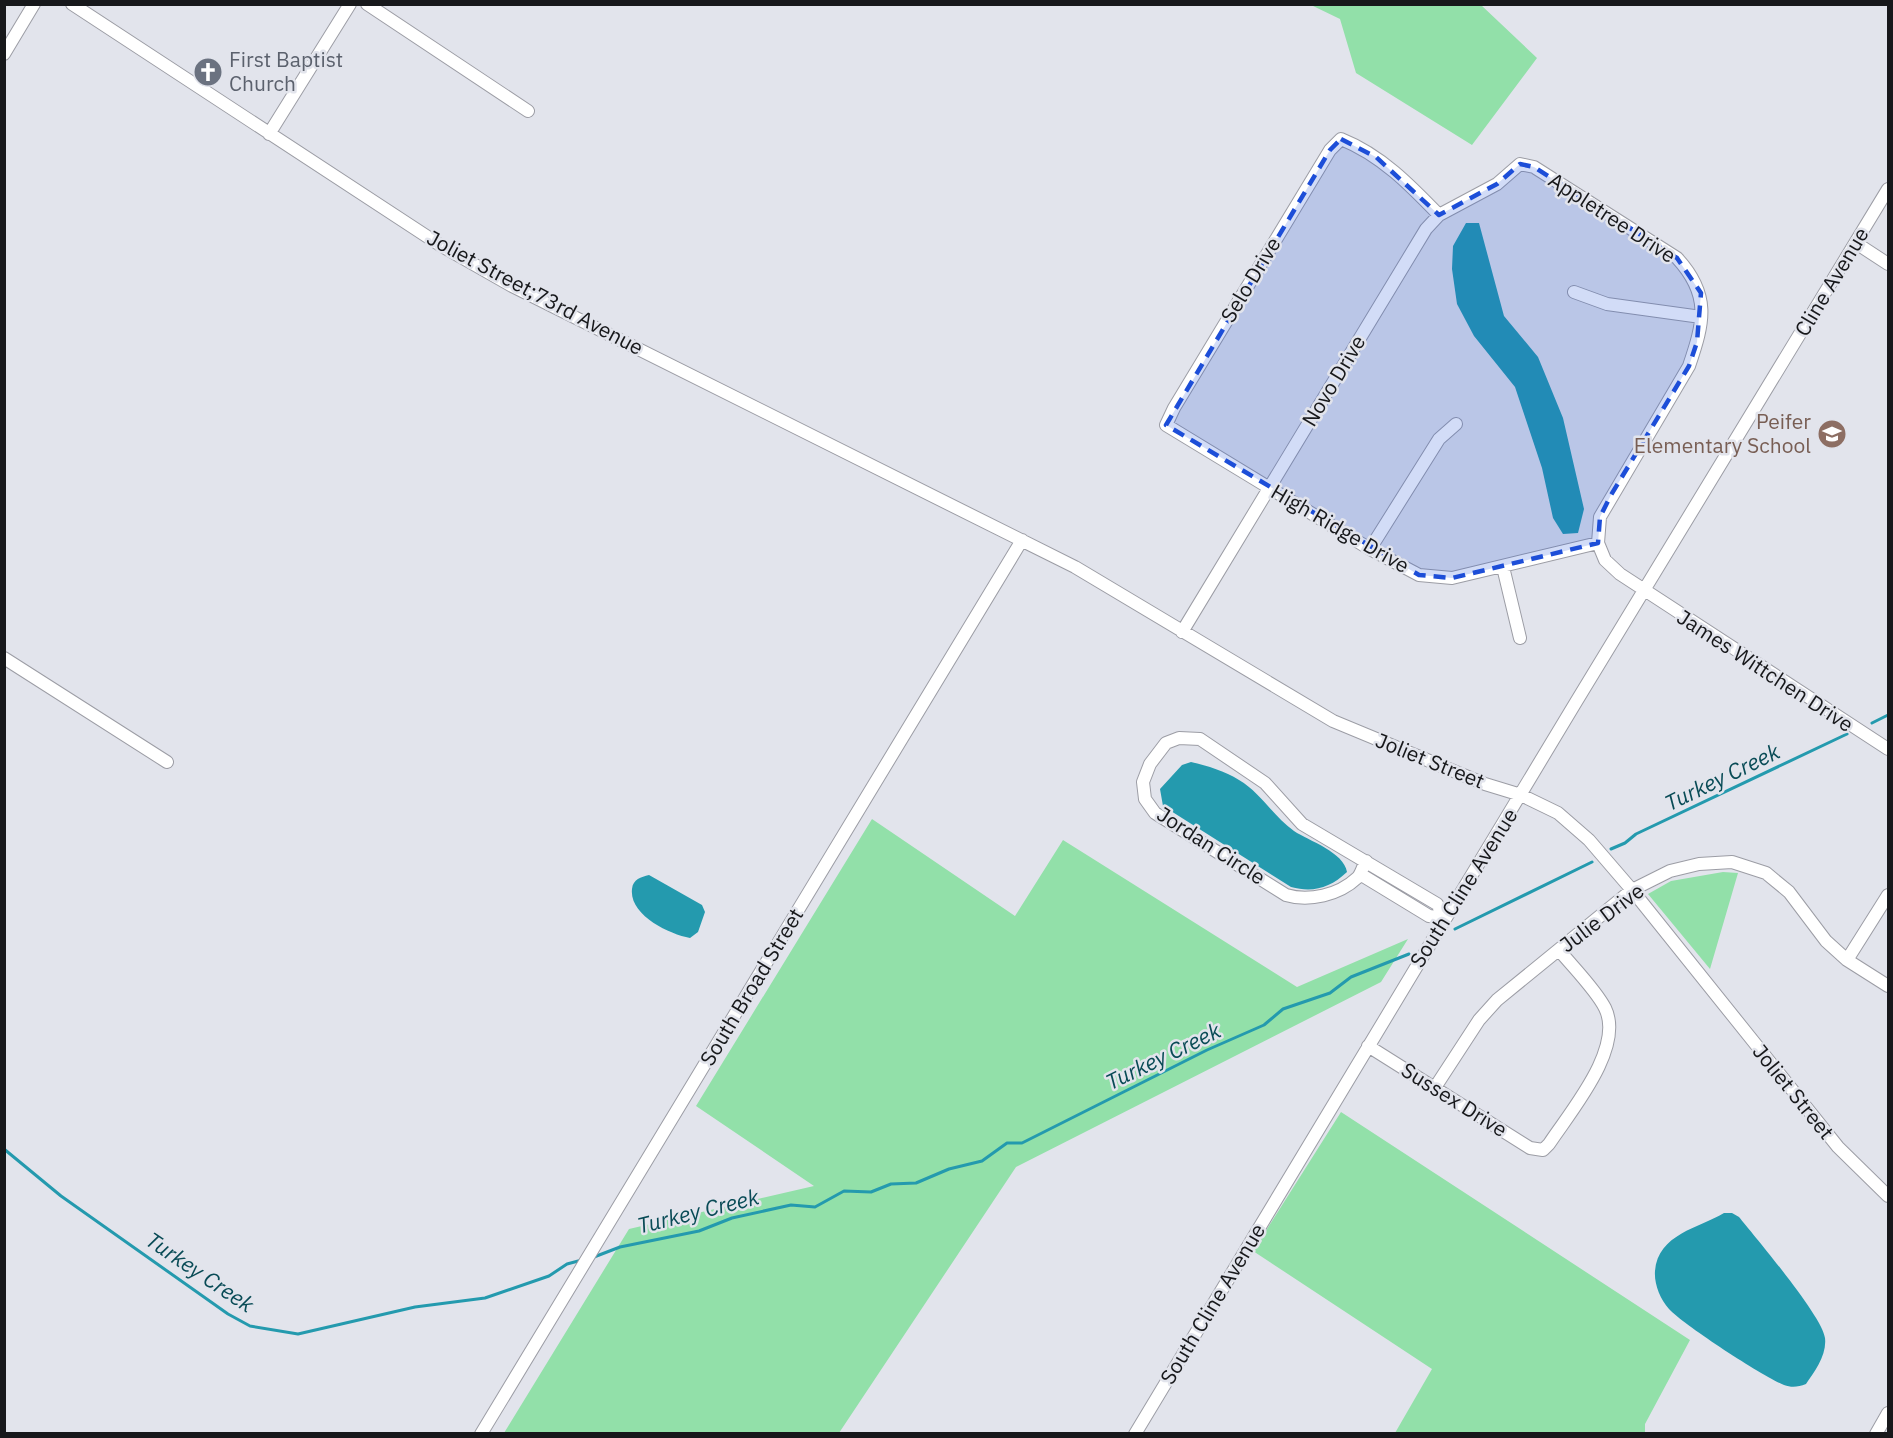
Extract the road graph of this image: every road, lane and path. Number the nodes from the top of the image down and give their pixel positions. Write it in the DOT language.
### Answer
graph roads {
  1 [pos="34,4"];
  2 [pos="72,4"];
  3 [pos="350,4"];
  4 [pos="367,4"];
  5 [pos="4,54"];
  6 [pos="528,111"];
  7 [pos="269,134"];
  8 [pos="1520,164"];
  9 [pos="1888,189"];
  10 [pos="1439,215"];
  11 [pos="1856,243"];
  12 [pos="1888,264"];
  13 [pos="1574,292"];
  14 [pos="1701,317"];
  15 [pos="1795,343"];
  16 [pos="1456,424"];
  17 [pos="1167,425"];
  18 [pos="1269,488"];
  19 [pos="1022,540"];
  20 [pos="1598,543"];
  21 [pos="1370,549"];
  22 [pos="1503,567"];
  23 [pos="1643,592"];
  24 [pos="1182,632"];
  25 [pos="1520,638"];
  26 [pos="4,658"];
  27 [pos="1888,749"];
  28 [pos="167,762"];
  29 [pos="1521,795"];
  30 [pos="1365,861"];
  31 [pos="1360,874"];
  32 [pos="1632,891"];
  33 [pos="1888,895"];
  34 [pos="1445,918"];
  35 [pos="1559,950"];
  36 [pos="1847,960"];
  37 [pos="1888,987"];
  38 [pos="1368,1046"];
  39 [pos="1434,1089"];
  40 [pos="1888,1196"];
  41 [pos="1888,1413"];
  42 [pos="482,1434"];
  43 [pos="1135,1434"];
  44 [pos="1876,1434"];
  1 -- 5 [label="street"];
  2 -- 7 [label="street, Joliet Street;73rd Avenue"];
  3 -- 7 [label="street"];
  4 -- 6 [label="street"];
  7 -- 19 [label="street, Joliet Street;73rd Avenue"];
  8 -- 10 [label="street, Novo Drive"];
  8 -- 14 [label="street, Appletree Drive"];
  9 -- 11 [label="street, Cline Avenue"];
  10 -- 17 [label="street, Selo Drive"];
  10 -- 18 [label="street, Novo Drive"];
  11 -- 12 [label="street"];
  11 -- 15 [label="street, Cline Avenue"];
  13 -- 14 [label="street"];
  14 -- 20 [label="street, Appletree Drive"];
  15 -- 23 [label="street, South Cline Avenue"];
  16 -- 21 [label="street"];
  17 -- 18 [label="street, High Ridge Drive"];
  18 -- 21 [label="street, High Ridge Drive"];
  18 -- 24 [label="street, Novo Drive"];
  19 -- 24 [label="street, Joliet Street"];
  19 -- 42 [label="street, South Broad Street"];
  20 -- 22 [label="street, High Ridge Drive"];
  20 -- 23 [label="street, James Wittchen Drive"];
  21 -- 22 [label="street, High Ridge Drive"];
  22 -- 25 [label="street"];
  23 -- 27 [label="street, James Wittchen Drive"];
  23 -- 29 [label="street, South Cline Avenue"];
  24 -- 29 [label="street, Joliet Street"];
  26 -- 28 [label="street"];
  29 -- 32 [label="street, Joliet Street"];
  29 -- 34 [label="street, South Cline Avenue"];
  30 -- 31 [label="street"];
  30 -- 31 [label="street, Jordan Circle"];
  30 -- 34 [label="street, Jordan Circle"];
  31 -- 34 [label="street"];
  32 -- 35 [label="street, Julie Drive"];
  32 -- 36 [label="street, Julie Drive"];
  32 -- 40 [label="street, Joliet Street"];
  33 -- 36 [label="street"];
  34 -- 38 [label="street, South Cline Avenue"];
  35 -- 39 [label="street, Julie Drive"];
  35 -- 39 [label="street, Sussex Drive"];
  36 -- 37 [label="street, Julie Drive"];
  38 -- 39 [label="street, Sussex Drive"];
  38 -- 43 [label="street, South Cline Avenue"];
  41 -- 44 [label="street"];
}
